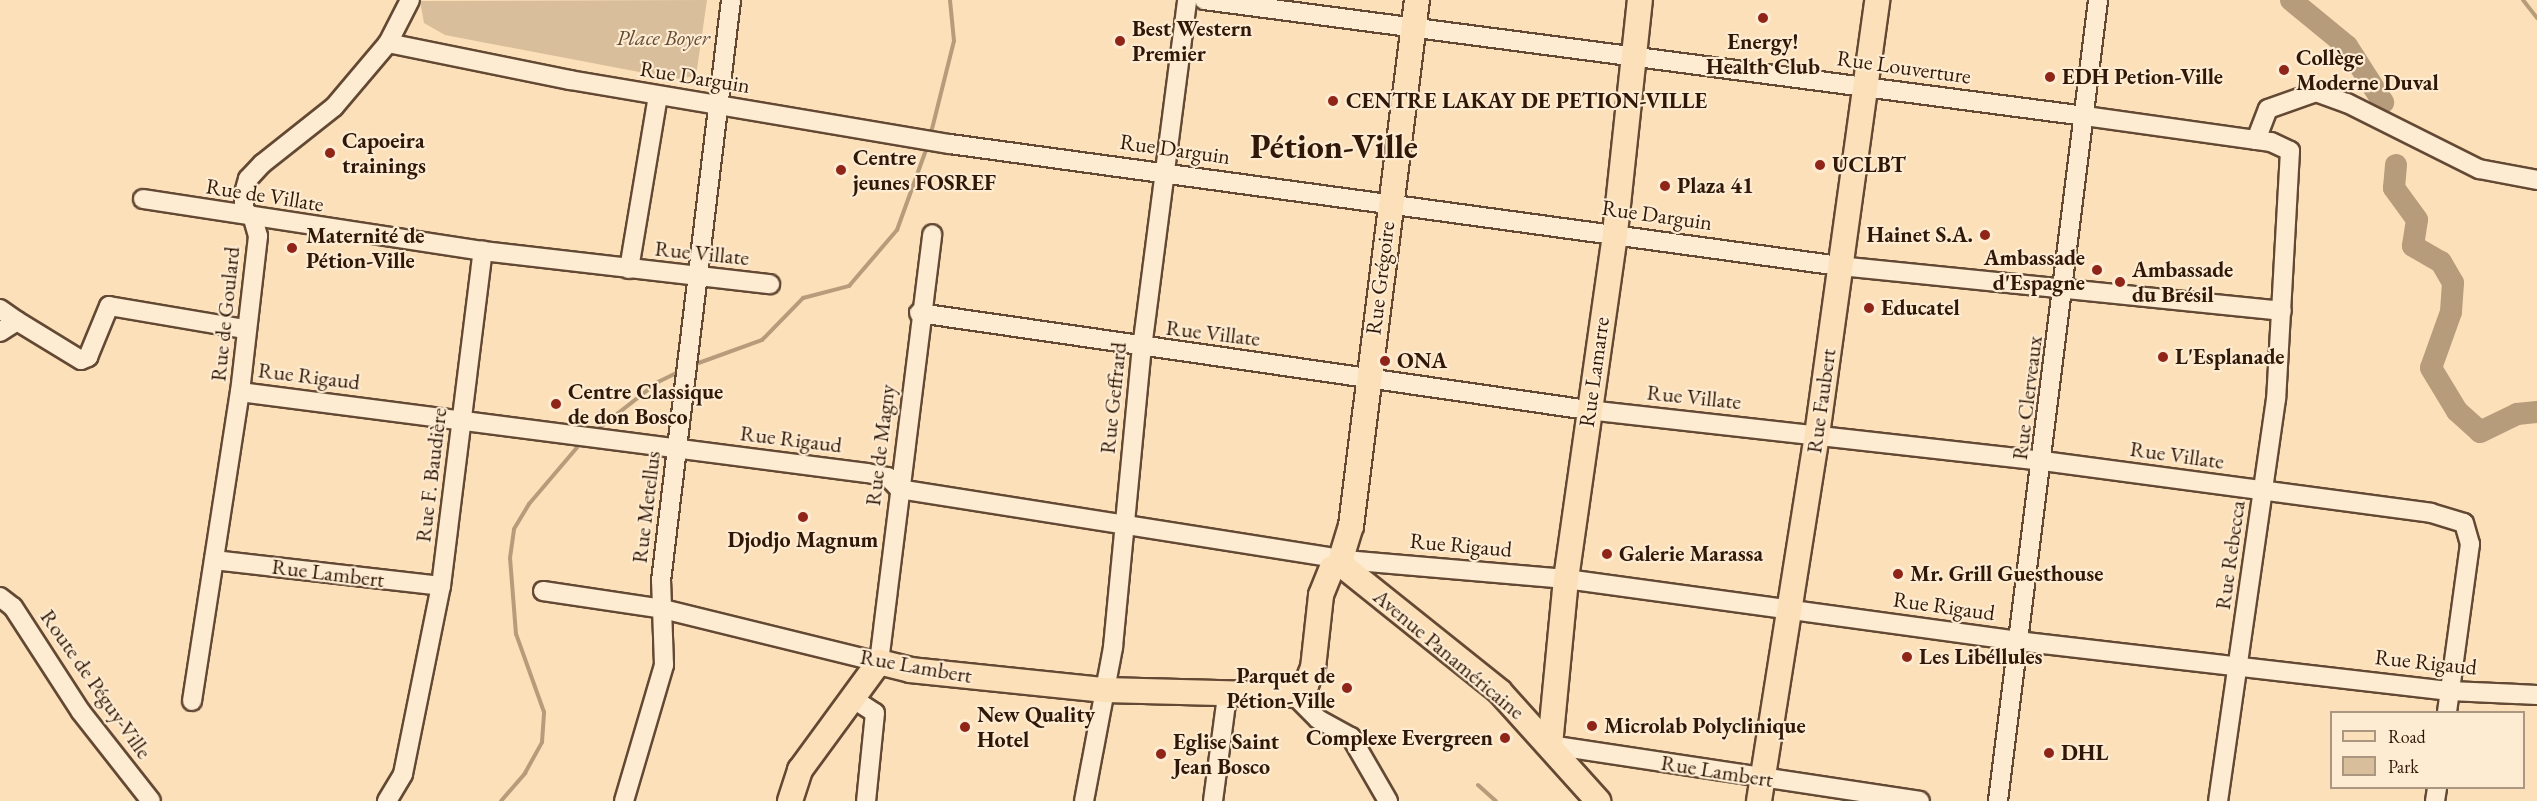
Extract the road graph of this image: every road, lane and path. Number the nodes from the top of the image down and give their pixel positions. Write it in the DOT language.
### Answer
graph roads {
  1 [pos="410,0"];
  2 [pos="731,0"];
  3 [pos="1187,0"];
  4 [pos="1204,0"];
  5 [pos="1417,0"];
  6 [pos="1640,0"];
  7 [pos="1877,0"];
  8 [pos="2098,0"];
  9 [pos="1413,28"];
  10 [pos="388,43"];
  11 [pos="1633,57"];
  12 [pos="1866,85"];
  13 [pos="658,96"];
  14 [pos="718,105"];
  15 [pos="2085,116"];
  16 [pos="2256,140"];
  17 [pos="1166,172"];
  18 [pos="2290,172"];
  19 [pos="2537,180"];
  20 [pos="143,200"];
  21 [pos="1389,202"];
  22 [pos="253,218"];
  23 [pos="1615,233"];
  24 [pos="932,234"];
  25 [pos="483,251"];
  26 [pos="1840,266"];
  27 [pos="629,269"];
  28 [pos="697,277"];
  29 [pos="770,284"];
  30 [pos="2064,288"];
  31 [pos="0,309"];
  32 [pos="2282,311"];
  33 [pos="919,313"];
  34 [pos="17,321"];
  35 [pos="245,329"];
  36 [pos="0,332"];
  37 [pos="1142,348"];
  38 [pos="1368,378"];
  39 [pos="240,392"];
  40 [pos="1588,410"];
  41 [pos="461,419"];
  42 [pos="1817,435"];
  43 [pos="677,448"];
  44 [pos="2043,461"];
  45 [pos="899,489"];
  46 [pos="2263,491"];
  47 [pos="1124,526"];
  48 [pos="214,560"];
  49 [pos="1338,561"];
  50 [pos="1566,579"];
  51 [pos="441,586"];
  52 [pos="543,591"];
  53 [pos="0,597"];
  54 [pos="663,609"];
  55 [pos="1788,610"];
  56 [pos="2018,640"];
  57 [pos="879,662"];
  58 [pos="2239,664"];
  59 [pos="1105,690"];
  60 [pos="2450,691"];
  61 [pos="1294,695"];
  62 [pos="2537,695"];
  63 [pos="1227,696"];
  64 [pos="852,698"];
  65 [pos="192,701"];
  66 [pos="2447,711"];
  67 [pos="1550,745"];
  68 [pos="1761,790"];
  69 [pos="151,801"];
  70 [pos="387,801"];
  71 [pos="624,801"];
  72 [pos="790,801"];
  73 [pos="866,801"];
  74 [pos="1084,801"];
  75 [pos="1213,801"];
  76 [pos="1388,801"];
  77 [pos="1598,801"];
  78 [pos="1920,801"];
  79 [pos="1998,801"];
  80 [pos="2218,801"];
  1 -- 10 [label="street, Rue de Goulard"];
  2 -- 14 [label="street, Rue Metellus"];
  3 -- 17 [label="street, Rue Geffrard"];
  4 -- 9 [label="street, Rue Louverture"];
  5 -- 9 [label="main road, Rue Grégoire"];
  6 -- 11 [label="main road, Rue Lamarre"];
  7 -- 12 [label="main road, Rue Faubert"];
  8 -- 15 [label="street, Rue Clerveaux"];
  9 -- 11 [label="street, Rue Louverture"];
  9 -- 21 [label="main road, Rue Grégoire"];
  10 -- 13 [label="street, Rue Darguin"];
  10 -- 22 [label="street, Rue de Goulard"];
  11 -- 12 [label="street, Rue Louverture"];
  11 -- 23 [label="main road, Rue Lamarre"];
  12 -- 15 [label="street, Rue Louverture"];
  12 -- 26 [label="main road, Rue Faubert"];
  13 -- 14 [label="street, Rue Darguin"];
  13 -- 27 [label="street"];
  14 -- 17 [label="street, Rue Darguin"];
  14 -- 28 [label="street, Rue Metellus"];
  15 -- 16 [label="street, Rue Louverture"];
  15 -- 30 [label="street, Rue Clerveaux"];
  16 -- 18 [label="street, Rue Louverture"];
  16 -- 19 [label="street"];
  17 -- 21 [label="street, Rue Darguin"];
  17 -- 37 [label="street, Rue Geffrard"];
  18 -- 32 [label="street, Rue Rebecca"];
  20 -- 22 [label="street, Rue de Villate"];
  21 -- 23 [label="street, Rue Darguin"];
  21 -- 38 [label="main road, Rue Grégoire"];
  22 -- 25 [label="street, Rue de Villate"];
  22 -- 35 [label="street, Rue de Goulard"];
  23 -- 26 [label="street, Rue Darguin"];
  23 -- 40 [label="main road, Rue Lamarre"];
  24 -- 33 [label="street, Rue de Magny"];
  25 -- 27 [label="street, Rue de Villate"];
  25 -- 41 [label="street, Rue F. Baudière"];
  26 -- 30 [label="street, Rue Darguin"];
  26 -- 42 [label="main road, Rue Faubert"];
  27 -- 28 [label="street, Rue Villate"];
  28 -- 29 [label="street, Rue Villate"];
  28 -- 43 [label="street, Rue Metellus"];
  30 -- 32 [label="street, Rue Darguin"];
  30 -- 44 [label="street, Rue Clerveaux"];
  31 -- 34 [label="street"];
  32 -- 46 [label="street, Rue Rebecca"];
  33 -- 37 [label="street, Rue Villate"];
  33 -- 45 [label="street, Rue de Magny"];
  34 -- 35 [label="street"];
  34 -- 36 [label="street"];
  35 -- 39 [label="street, Rue de Goulard"];
  37 -- 38 [label="street, Rue Villate"];
  37 -- 47 [label="street, Rue Geffrard"];
  38 -- 40 [label="street, Rue Villate"];
  38 -- 49 [label="main road, Rue Grégoire"];
  39 -- 41 [label="street, Rue Rigaud"];
  39 -- 48 [label="street, Rue de Goulard"];
  40 -- 42 [label="street, Rue Villate"];
  40 -- 50 [label="main road, Rue Lamarre"];
  41 -- 43 [label="street, Rue Rigaud"];
  41 -- 51 [label="street, Rue F. Baudière"];
  42 -- 44 [label="street, Rue Villate"];
  42 -- 55 [label="main road, Rue Faubert"];
  43 -- 45 [label="street, Rue Rigaud"];
  43 -- 54 [label="street, Rue Metellus"];
  44 -- 46 [label="street, Rue Villate"];
  44 -- 56 [label="street, Rue Clerveaux"];
  45 -- 47 [label="street, Rue Rigaud"];
  45 -- 57 [label="street, Rue de Magny"];
  46 -- 58 [label="street, Rue Rebecca"];
  46 -- 60 [label="street, Rue Villate"];
  47 -- 49 [label="street, Rue Rigaud"];
  47 -- 59 [label="street, Rue Geffrard"];
  48 -- 51 [label="street, Rue Lambert"];
  48 -- 65 [label="street, Rue de Goulard"];
  49 -- 50 [label="street, Rue Rigaud"];
  49 -- 61 [label="main road, Rue Grégoire"];
  49 -- 67 [label="main road, Avenue Panaméricaine"];
  50 -- 55 [label="street, Rue Rigaud"];
  50 -- 67 [label="main road, Rue Lamarre"];
  51 -- 70 [label="street, Rue F. Baudière"];
  52 -- 54 [label="street, Rue Lambert"];
  53 -- 69 [label="street, Route de Péguy-Ville"];
  54 -- 57 [label="street, Rue Lambert"];
  54 -- 71 [label="street, Rue Metellus"];
  55 -- 56 [label="street, Rue Rigaud"];
  55 -- 68 [label="main road, Rue Faubert"];
  56 -- 58 [label="street, Rue Rigaud"];
  56 -- 79 [label="street, Rue Clerveaux"];
  57 -- 59 [label="main road, Rue Lambert"];
  57 -- 64 [label="main road"];
  58 -- 60 [label="street, Rue Rigaud"];
  58 -- 80 [label="street, Rue Rebecca"];
  59 -- 63 [label="main road, Rue Lambert"];
  59 -- 74 [label="street, Rue Geffrard"];
  60 -- 62 [label="street, Rue Rigaud"];
  60 -- 66 [label="street"];
  61 -- 63 [label="main road, Rue Lambert"];
  61 -- 76 [label="street"];
  63 -- 75 [label="street"];
  64 -- 72 [label="main road"];
  64 -- 73 [label="street"];
  67 -- 68 [label="street, Rue Lambert"];
  67 -- 77 [label="main road, Avenue Panaméricaine"];
  68 -- 78 [label="street, Rue Lambert"];
}
